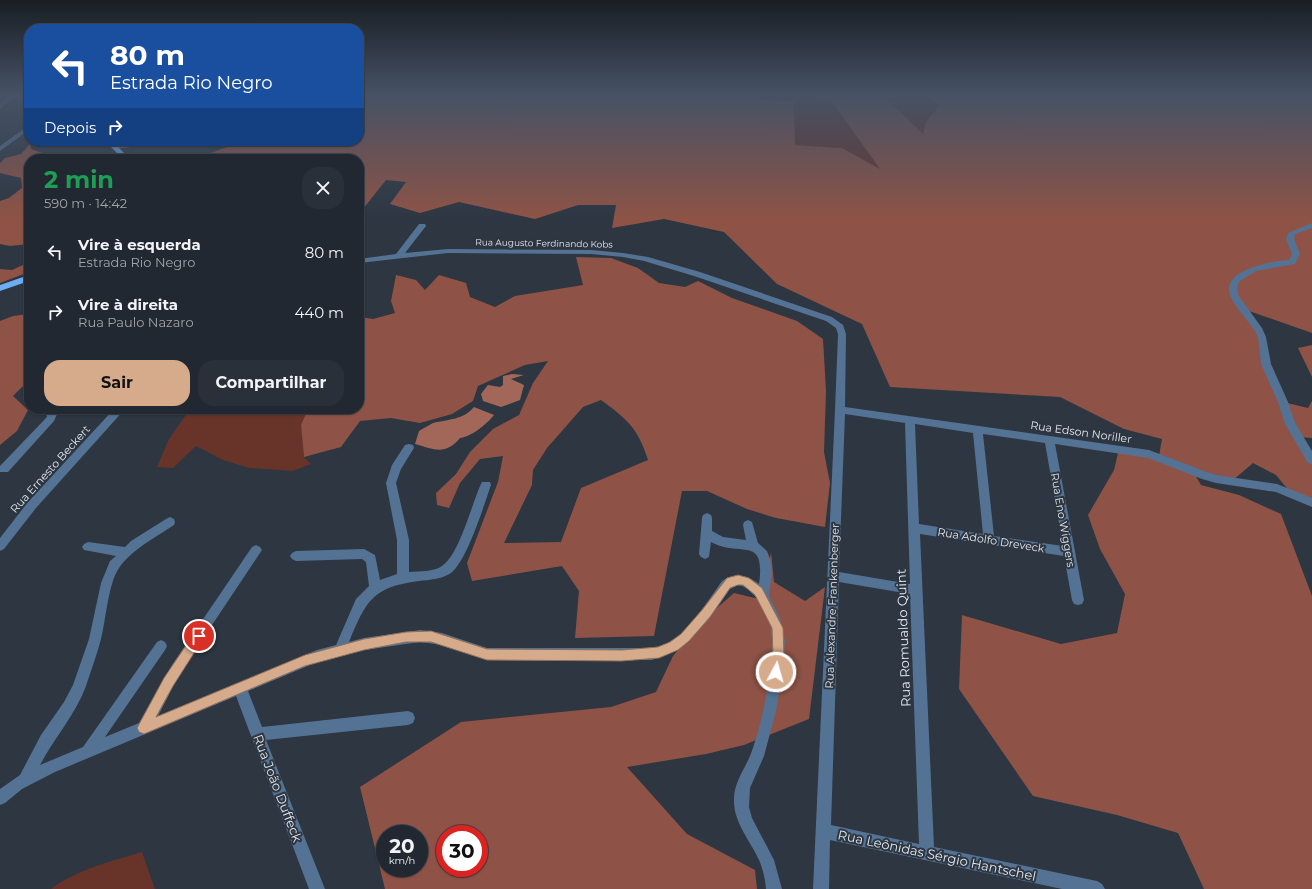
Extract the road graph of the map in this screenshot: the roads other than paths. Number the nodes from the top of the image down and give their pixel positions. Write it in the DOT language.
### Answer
graph roads {
  1 [pos="16,136"];
  2 [pos="123,146"];
  3 [pos="115,147"];
  4 [pos="0,149"];
  5 [pos="122,154"];
  6 [pos="1312,225"];
  7 [pos="422,226"];
  8 [pos="399,256"];
  9 [pos="364,260"];
  10 [pos="24,280"];
  11 [pos="0,288"];
  12 [pos="837,324"];
  13 [pos="840,410"];
  14 [pos="52,414"];
  15 [pos="115,414"];
  16 [pos="910,420"];
  17 [pos="978,430"];
  18 [pos="1049,440"];
  19 [pos="409,448"];
  20 [pos="1312,460"];
  21 [pos="4,470"];
  22 [pos="486,485"];
  23 [pos="1312,503"];
  24 [pos="707,518"];
  25 [pos="170,522"];
  26 [pos="748,525"];
  27 [pos="914,528"];
  28 [pos="706,533"];
  29 [pos="989,540"];
  30 [pos="0,546"];
  31 [pos="88,547"];
  32 [pos="754,547"];
  33 [pos="256,550"];
  34 [pos="125,552"];
  35 [pos="1069,552"];
  36 [pos="704,554"];
  37 [pos="296,556"];
  38 [pos="833,576"];
  39 [pos="403,578"];
  40 [pos="376,587"];
  41 [pos="916,590"];
  42 [pos="763,598"];
  43 [pos="1078,600"];
  44 [pos="161,646"];
  45 [pos="340,650"];
  46 [pos="240,688"];
  47 [pos="408,718"];
  48 [pos="144,728"];
  49 [pos="257,734"];
  50 [pos="88,752"];
  51 [pos="24,781"];
  52 [pos="0,798"];
  53 [pos="823,831"];
  54 [pos="927,853"];
  55 [pos="317,889"];
  56 [pos="774,889"];
  57 [pos="821,889"];
  58 [pos="1097,889"];
  1 -- 4 [label="street"];
  2 -- 3 [label="street"];
  3 -- 5 [label="main road"];
  6 -- 20 [label="street"];
  7 -- 8 [label="street"];
  8 -- 9 [label="street, Rua Augusto Ferdinando Kobs"];
  8 -- 12 [label="street, Rua Augusto Ferdinando Kobs"];
  10 -- 11 [label="main road"];
  12 -- 13 [label="street, Rua Alexandre Frankenberger"];
  13 -- 16 [label="street, Rua Edson Noriller"];
  13 -- 38 [label="street, Rua Alexandre Frankenberger"];
  14 -- 21 [label="street"];
  15 -- 30 [label="street, Rua Ernesto Beckert"];
  16 -- 17 [label="street, Rua Edson Noriller"];
  16 -- 27 [label="street, Rua Romualdo Quint"];
  17 -- 18 [label="street, Rua Edson Noriller"];
  17 -- 29 [label="street"];
  18 -- 23 [label="street, Rua Edson Noriller"];
  18 -- 35 [label="street, Rua Eno Wiggers"];
  19 -- 39 [label="street"];
  22 -- 39 [label="street"];
  24 -- 28 [label="street"];
  25 -- 34 [label="street"];
  26 -- 32 [label="street"];
  27 -- 29 [label="street, Rua Adolfo Dreveck"];
  27 -- 41 [label="street, Rua Romualdo Quint"];
  28 -- 32 [label="street"];
  28 -- 36 [label="street"];
  29 -- 35 [label="street, Rua Adolfo Dreveck"];
  31 -- 34 [label="street"];
  32 -- 42 [label="street"];
  33 -- 48 [label="street"];
  34 -- 51 [label="street"];
  35 -- 43 [label="street, Rua Eno Wiggers"];
  37 -- 40 [label="street"];
  38 -- 41 [label="street"];
  38 -- 53 [label="street, Rua Alexandre Frankenberger"];
  39 -- 40 [label="street"];
  40 -- 45 [label="street"];
  41 -- 54 [label="street, Rua Romualdo Quint"];
  42 -- 45 [label="street"];
  42 -- 56 [label="street"];
  44 -- 50 [label="street"];
  45 -- 46 [label="street"];
  46 -- 48 [label="street"];
  46 -- 49 [label="street, Rua João Duffeck"];
  47 -- 49 [label="street"];
  48 -- 50 [label="street"];
  49 -- 55 [label="street, Rua João Duffeck"];
  50 -- 51 [label="street"];
  51 -- 52 [label="street"];
  53 -- 54 [label="street, Rua Leônidas Sérgio Hantschel"];
  53 -- 57 [label="street, Rua Alexandre Frankenberger"];
  54 -- 58 [label="street, Rua Leônidas Sérgio Hantschel"];
}
